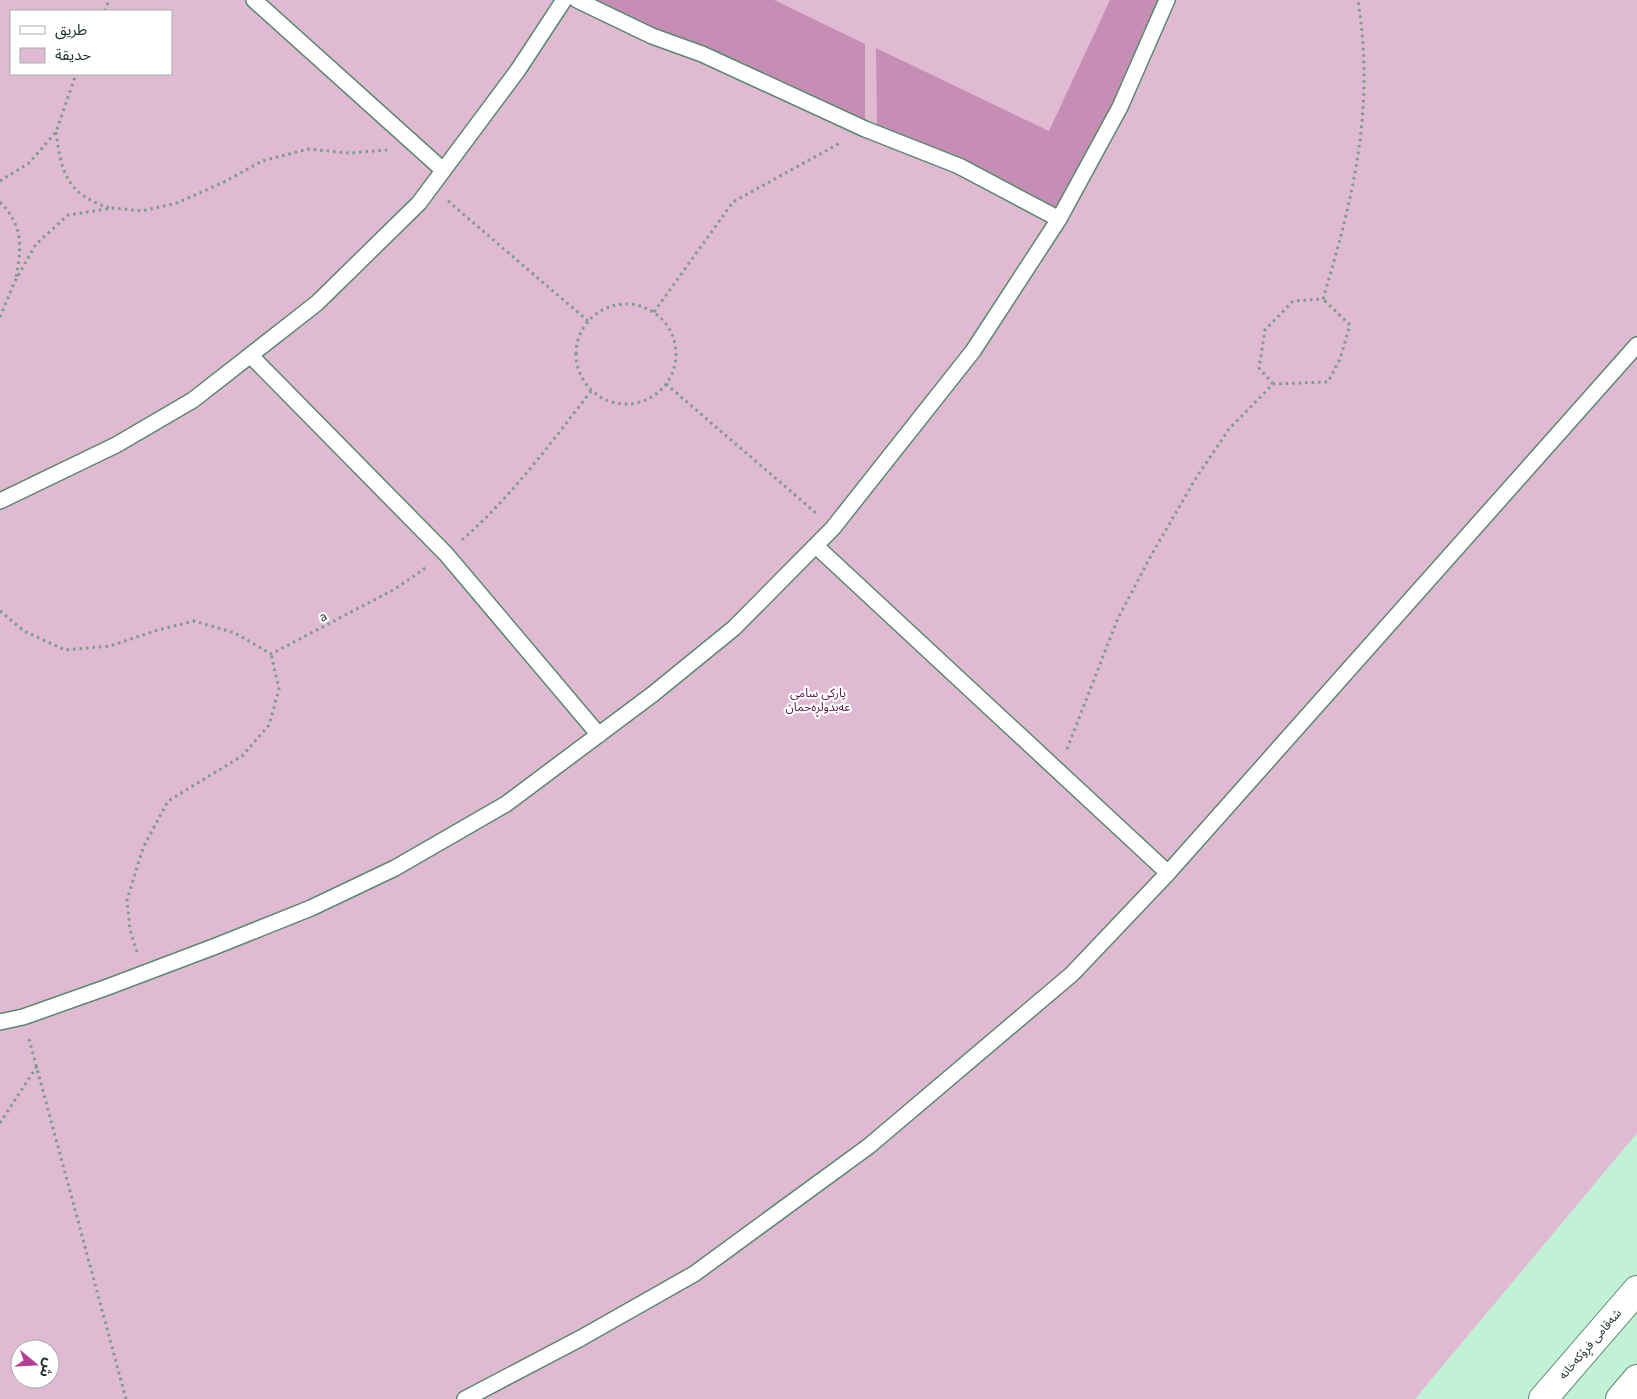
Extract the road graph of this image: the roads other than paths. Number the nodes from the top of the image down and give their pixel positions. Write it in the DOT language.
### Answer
graph roads {
  1 [pos="254,0"];
  2 [pos="564,0"];
  3 [pos="577,0"];
  4 [pos="1167,0"];
  5 [pos="443,170"];
  6 [pos="1059,219"];
  7 [pos="1637,345"];
  8 [pos="251,356"];
  9 [pos="0,501"];
  10 [pos="817,547"];
  11 [pos="599,735"];
  12 [pos="1168,873"];
  13 [pos="0,1022"];
  14 [pos="1637,1290"];
  15 [pos="1637,1379"];
  16 [pos="465,1399"];
  17 [pos="1543,1399"];
  18 [pos="1620,1399"];
  1 -- 5 [label="lane"];
  2 -- 5 [label="lane"];
  3 -- 6 [label="lane"];
  4 -- 6 [label="lane"];
  5 -- 8 [label="lane"];
  6 -- 10 [label="lane"];
  7 -- 12 [label="lane"];
  8 -- 9 [label="lane"];
  8 -- 11 [label="lane"];
  10 -- 11 [label="lane"];
  10 -- 12 [label="lane"];
  11 -- 13 [label="lane"];
  12 -- 16 [label="lane"];
  14 -- 17 [label="main road, شەقامی فڕۆکەخانە"];
  15 -- 18 [label="main road"];
}
